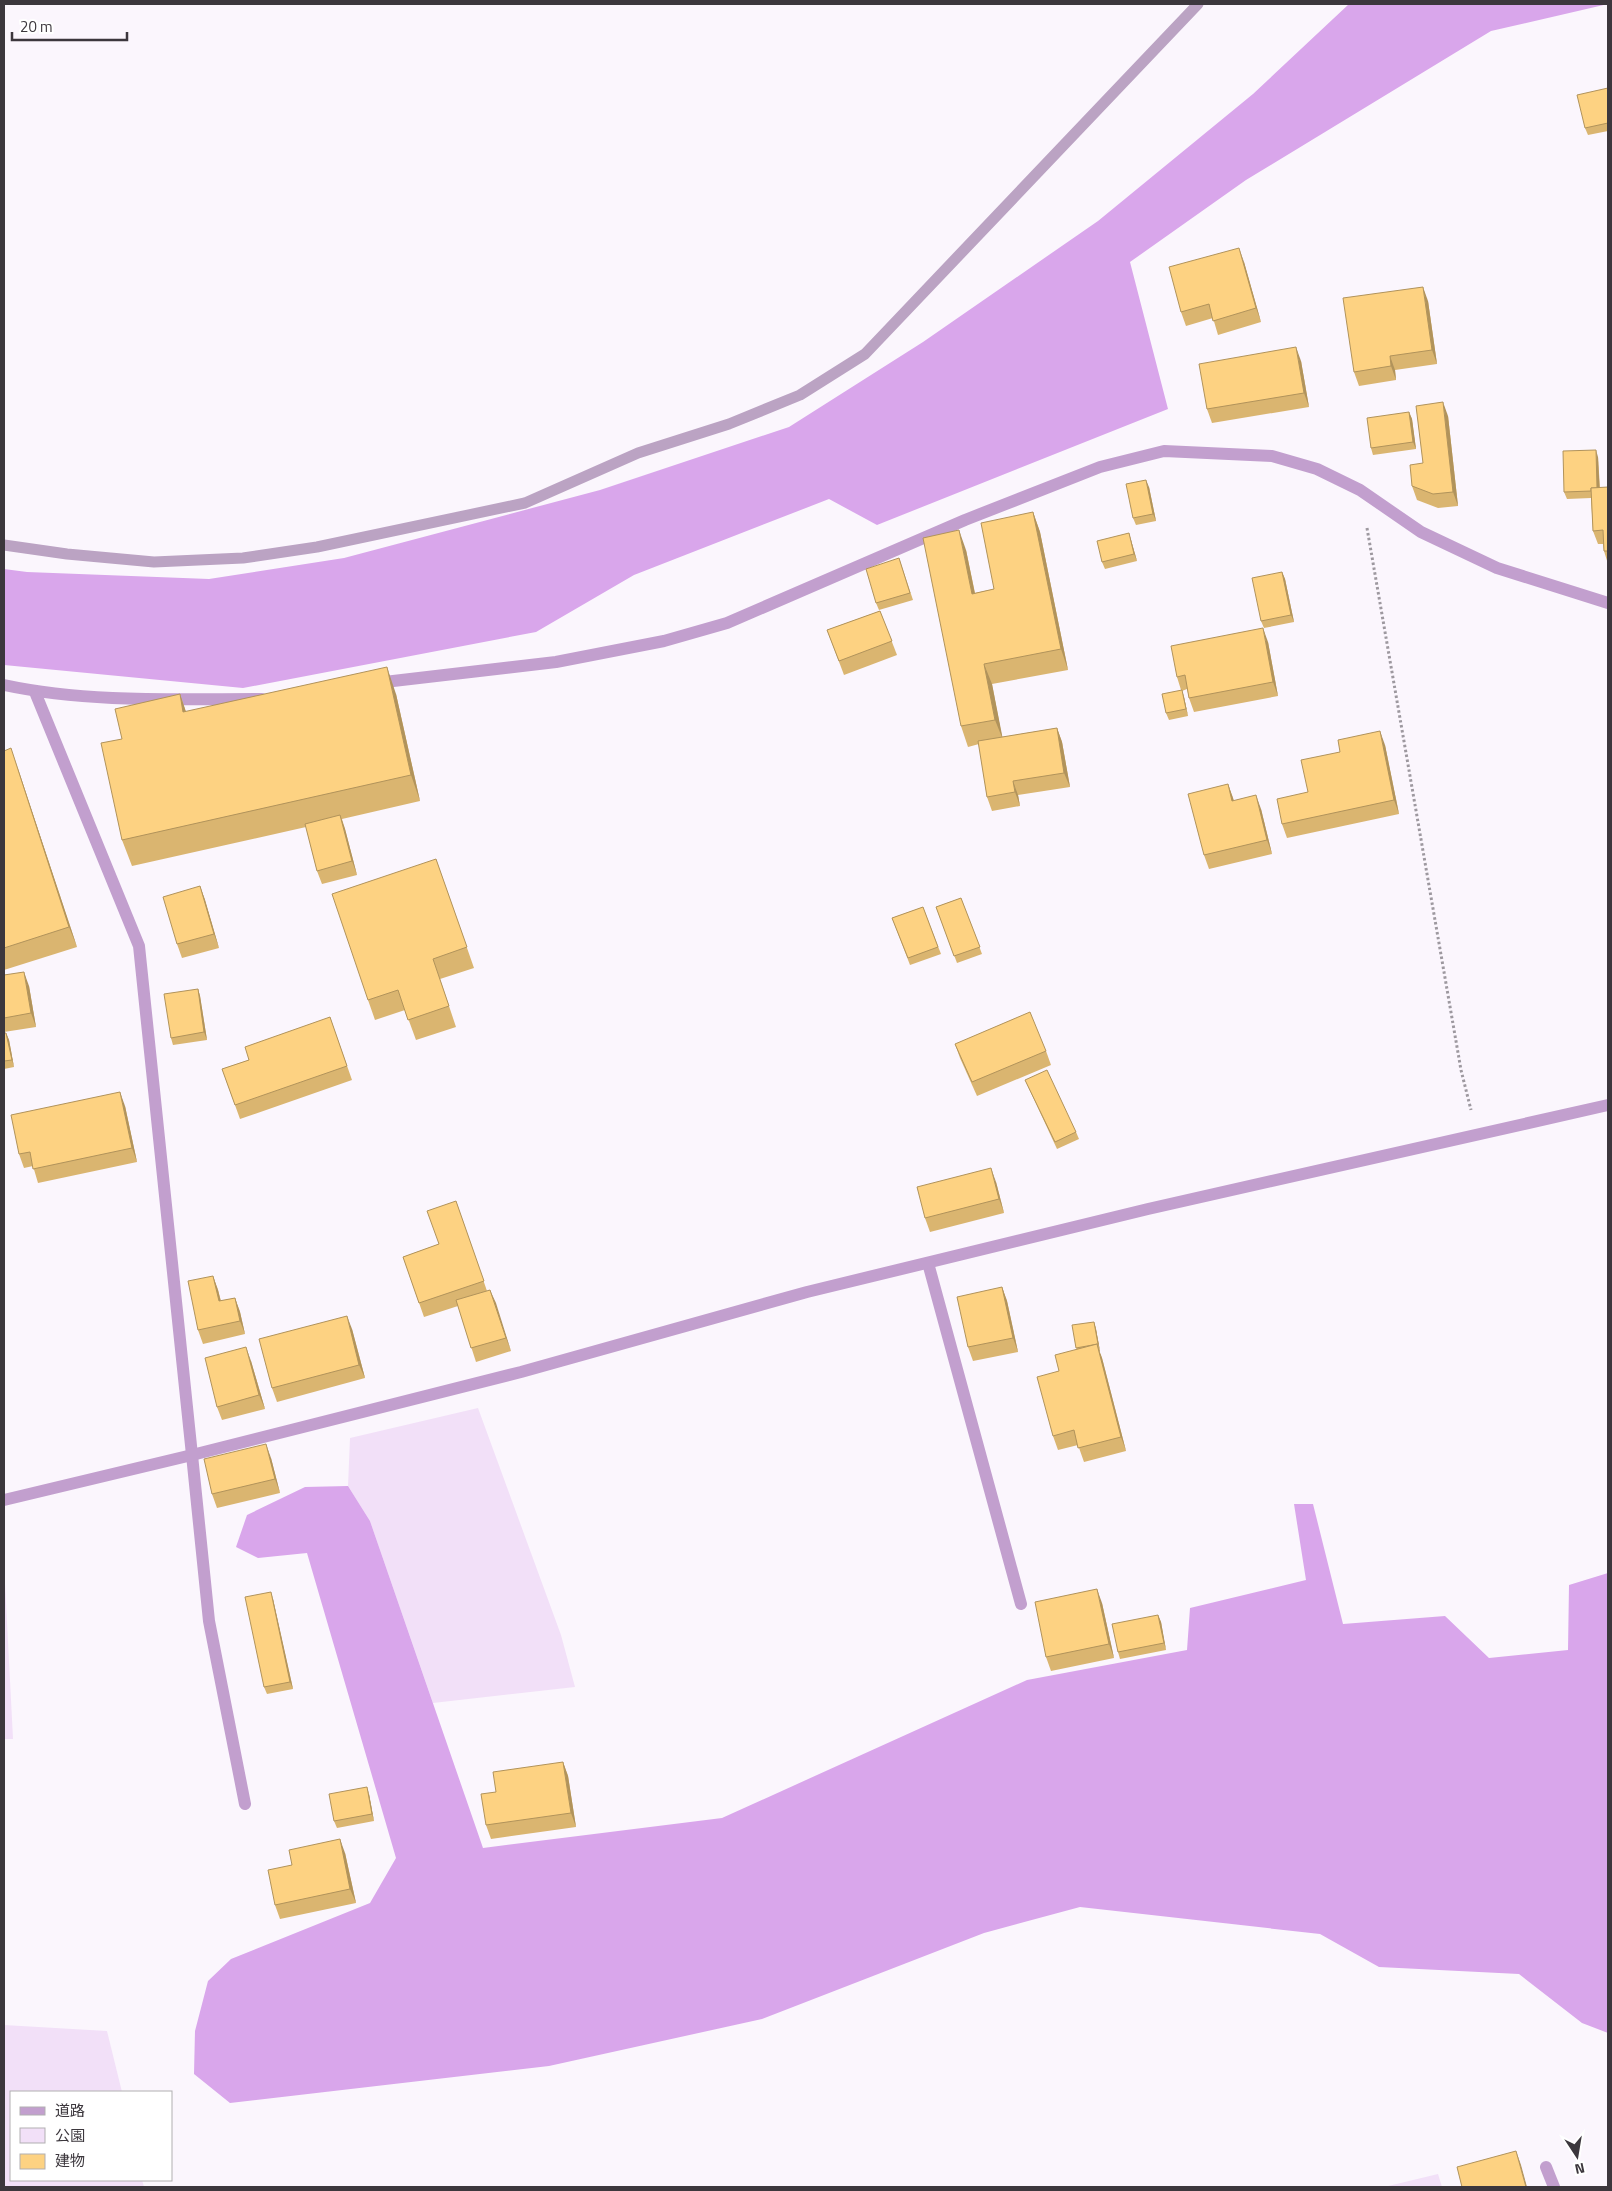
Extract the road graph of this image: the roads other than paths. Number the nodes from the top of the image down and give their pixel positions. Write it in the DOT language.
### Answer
graph roads {
  1 [pos="1608,603"];
  2 [pos="4,685"];
  3 [pos="360,686"];
  4 [pos="35,692"];
  5 [pos="274,699"];
  6 [pos="1608,1105"];
  7 [pos="928,1263"];
  8 [pos="192,1455"];
  9 [pos="4,1500"];
  10 [pos="1021,1604"];
  11 [pos="245,1804"];
  12 [pos="1546,2167"];
  13 [pos="1554,2187"];
  1 -- 3 [label="street"];
  2 -- 4 [label="street"];
  4 -- 5 [label="street"];
  4 -- 8 [label="street"];
  6 -- 7 [label="street"];
  7 -- 8 [label="street"];
  7 -- 10 [label="street"];
  8 -- 9 [label="street"];
  8 -- 11 [label="street"];
  12 -- 13 [label="street"];
}
